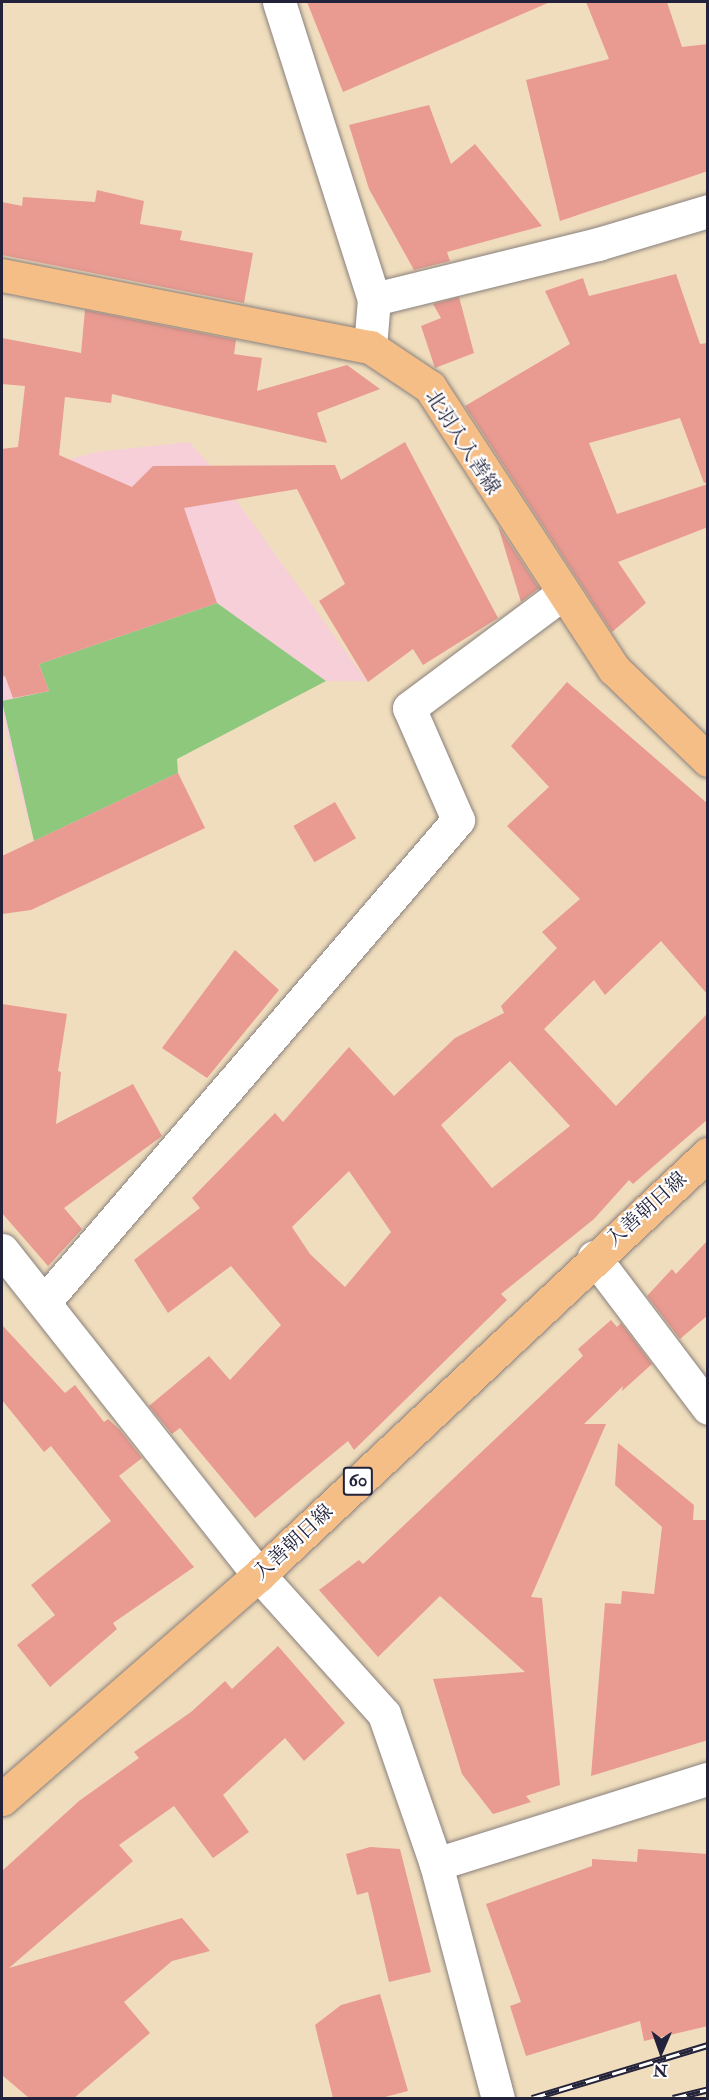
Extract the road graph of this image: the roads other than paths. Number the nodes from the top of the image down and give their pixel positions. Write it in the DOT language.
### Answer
graph roads {
  1 [pos="279,2"];
  2 [pos="708,211"];
  3 [pos="2,275"];
  4 [pos="374,299"];
  5 [pos="370,347"];
  6 [pos="562,594"];
  7 [pos="708,760"];
  8 [pos="708,1154"];
  9 [pos="2,1250"];
  10 [pos="594,1257"];
  11 [pos="45,1301"];
  12 [pos="708,1408"];
  13 [pos="259,1575"];
  14 [pos="708,1779"];
  15 [pos="2,1799"];
  16 [pos="436,1864"];
  17 [pos="498,2098"];
  1 -- 4 [label="street"];
  2 -- 4 [label="street"];
  3 -- 5 [label="main road, 北羽入入善線"];
  4 -- 5 [label="street"];
  5 -- 6 [label="main road, 北羽入入善線"];
  6 -- 7 [label="main road, 北羽入入善線"];
  6 -- 11 [label="street"];
  8 -- 10 [label="main road, 入善朝日線 / 60"];
  9 -- 11 [label="street"];
  10 -- 12 [label="street"];
  10 -- 13 [label="main road, 入善朝日線 / 60"];
  11 -- 13 [label="street"];
  13 -- 15 [label="main road, 入善朝日線 / 60"];
  13 -- 16 [label="street"];
  14 -- 16 [label="street"];
  16 -- 17 [label="street"];
}
